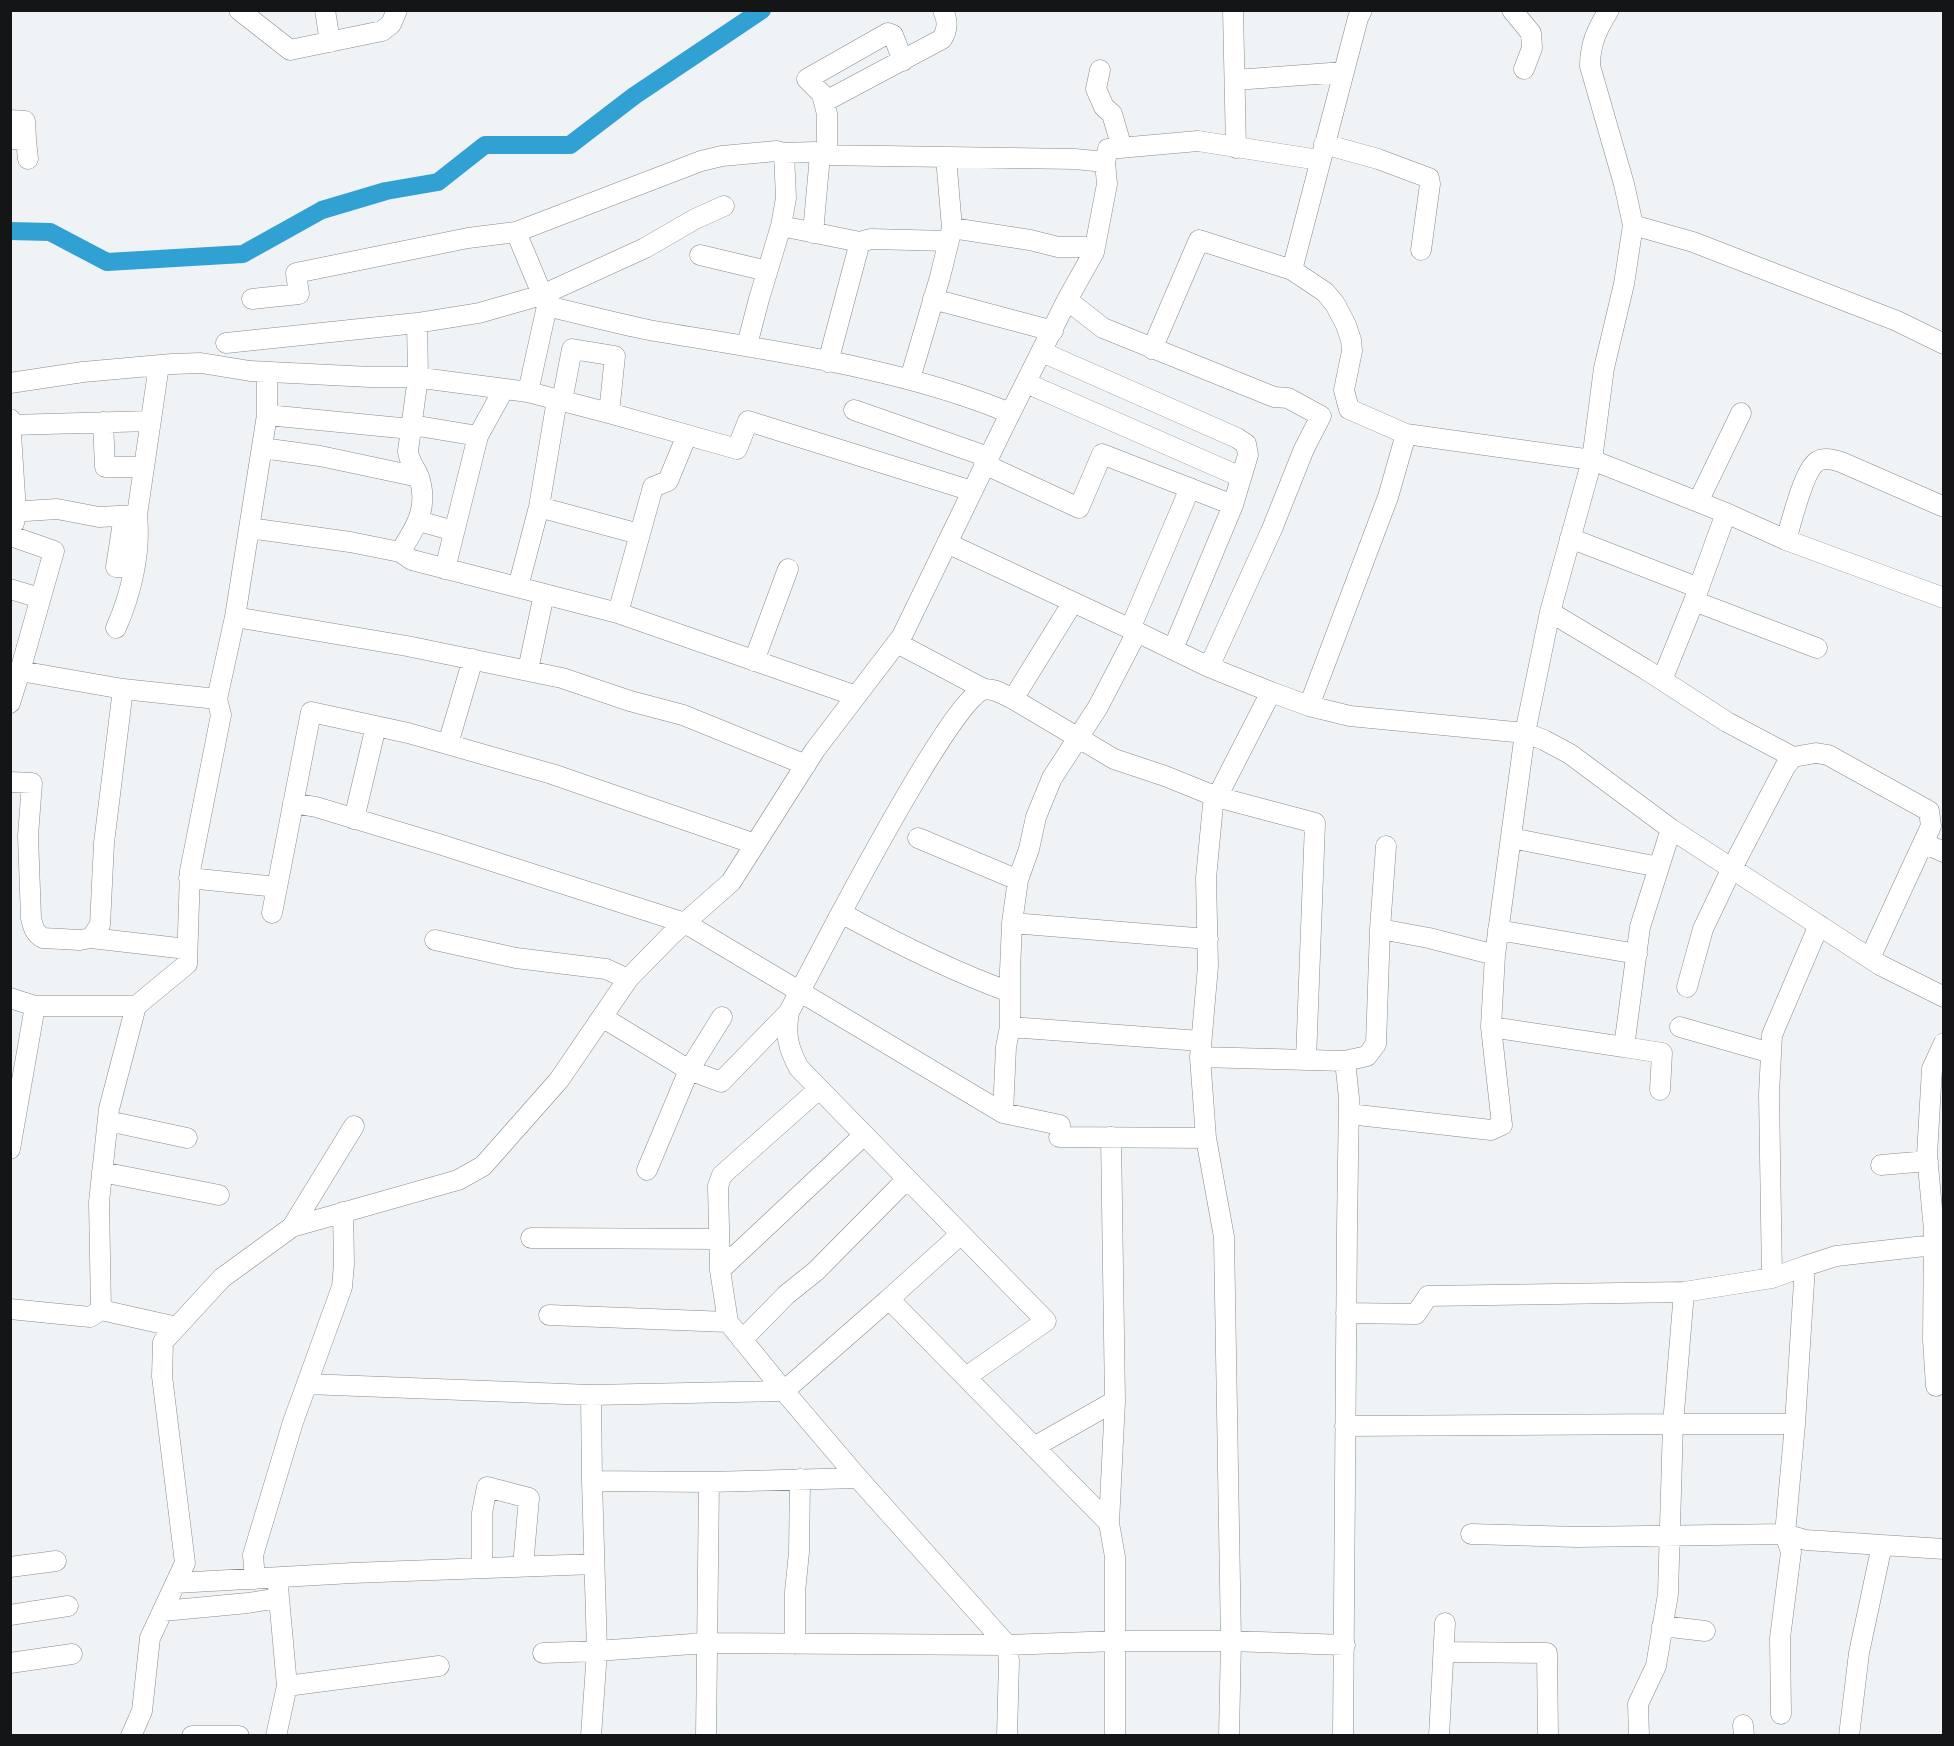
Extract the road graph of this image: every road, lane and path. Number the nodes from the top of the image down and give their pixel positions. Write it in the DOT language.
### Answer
graph roads {
  1 [pos="325,10"];
  2 [pos="398,10"];
  3 [pos="943,10"];
  4 [pos="1233,10"];
  5 [pos="1362,10"];
  6 [pos="1512,10"];
  7 [pos="1609,10"];
  8 [pos="250,14"];
  9 [pos="330,42"];
  10 [pos="903,61"];
  11 [pos="1524,69"];
  12 [pos="1100,70"];
  13 [pos="1344,72"];
  14 [pos="1234,80"];
  15 [pos="824,102"];
  16 [pos="10,120"];
  17 [pos="22,146"];
  18 [pos="1122,148"];
  19 [pos="1236,148"];
  20 [pos="1322,152"];
  21 [pos="784,153"];
  22 [pos="820,154"];
  23 [pos="946,157"];
  24 [pos="1105,162"];
  25 [pos="724,206"];
  26 [pos="1633,225"];
  27 [pos="781,226"];
  28 [pos="516,232"];
  29 [pos="813,233"];
  30 [pos="950,235"];
  31 [pos="860,242"];
  32 [pos="1095,247"];
  33 [pos="1421,250"];
  34 [pos="700,255"];
  35 [pos="1292,270"];
  36 [pos="767,271"];
  37 [pos="252,299"];
  38 [pos="933,299"];
  39 [pos="544,300"];
  40 [pos="1067,300"];
  41 [pos="417,323"];
  42 [pos="1053,331"];
  43 [pos="226,343"];
  44 [pos="1944,344"];
  45 [pos="747,345"];
  46 [pos="1152,349"];
  47 [pos="1042,352"];
  48 [pos="828,362"];
  49 [pos="159,365"];
  50 [pos="267,372"];
  51 [pos="418,377"];
  52 [pos="910,379"];
  53 [pos="1026,382"];
  54 [pos="10,383"];
  55 [pos="504,389"];
  56 [pos="528,392"];
  57 [pos="560,401"];
  58 [pos="854,411"];
  59 [pos="1741,412"];
  60 [pos="609,413"];
  61 [pos="1010,413"];
  62 [pos="267,415"];
  63 [pos="10,419"];
  64 [pos="151,421"];
  65 [pos="104,422"];
  66 [pos="11,425"];
  67 [pos="411,427"];
  68 [pos="1406,434"];
  69 [pos="687,435"];
  70 [pos="478,436"];
  71 [pos="262,448"];
  72 [pos="1592,460"];
  73 [pos="986,461"];
  74 [pos="144,467"];
  75 [pos="418,477"];
  76 [pos="1241,477"];
  77 [pos="1190,488"];
  78 [pos="972,491"];
  79 [pos="1698,502"];
  80 [pos="1233,505"];
  81 [pos="1942,506"];
  82 [pos="539,507"];
  83 [pos="13,512"];
  84 [pos="1725,513"];
  85 [pos="131,515"];
  86 [pos="419,521"];
  87 [pos="249,528"];
  88 [pos="454,531"];
  89 [pos="639,534"];
  90 [pos="11,538"];
  91 [pos="1570,538"];
  92 [pos="1786,540"];
  93 [pos="947,543"];
  94 [pos="400,552"];
  95 [pos="445,569"];
  96 [pos="788,569"];
  97 [pos="518,587"];
  98 [pos="10,589"];
  99 [pos="544,594"];
  100 [pos="1697,594"];
  101 [pos="40,598"];
  102 [pos="1944,598"];
  103 [pos="1073,602"];
  104 [pos="1550,612"];
  105 [pos="618,613"];
  106 [pos="235,617"];
  107 [pos="116,628"];
  108 [pos="1133,630"];
  109 [pos="897,643"];
  110 [pos="1817,648"];
  111 [pos="1173,649"];
  112 [pos="473,659"];
  113 [pos="754,661"];
  114 [pos="1209,667"];
  115 [pos="528,670"];
  116 [pos="20,671"];
  117 [pos="1662,680"];
  118 [pos="123,688"];
  119 [pos="984,689"];
  120 [pos="1271,692"];
  121 [pos="856,696"];
  122 [pos="217,699"];
  123 [pos="1013,699"];
  124 [pos="10,703"];
  125 [pos="1309,706"];
  126 [pos="376,726"];
  127 [pos="1525,734"];
  128 [pos="1078,738"];
  129 [pos="447,744"];
  130 [pos="1793,757"];
  131 [pos="806,765"];
  132 [pos="10,782"];
  133 [pos="1217,797"];
  134 [pos="293,803"];
  135 [pos="354,819"];
  136 [pos="1671,829"];
  137 [pos="918,838"];
  138 [pos="1510,838"];
  139 [pos="1923,843"];
  140 [pos="755,844"];
  141 [pos="1386,846"];
  142 [pos="1944,852"];
  143 [pos="1659,867"];
  144 [pos="1732,868"];
  145 [pos="189,878"];
  146 [pos="1018,880"];
  147 [pos="277,888"];
  148 [pos="272,913"];
  149 [pos="841,913"];
  150 [pos="685,923"];
  151 [pos="1012,923"];
  152 [pos="1819,925"];
  153 [pos="1380,929"];
  154 [pos="1498,930"];
  155 [pos="91,938"];
  156 [pos="1208,939"];
  157 [pos="435,940"];
  158 [pos="187,949"];
  159 [pos="1637,954"];
  160 [pos="1495,955"];
  161 [pos="1870,958"];
  162 [pos="628,979"];
  163 [pos="1687,987"];
  164 [pos="800,991"];
  165 [pos="1010,992"];
  166 [pos="1944,997"];
  167 [pos="10,998"];
  168 [pos="35,1006"];
  169 [pos="136,1006"];
  170 [pos="789,1012"];
  171 [pos="602,1017"];
  172 [pos="722,1017"];
  173 [pos="1011,1027"];
  174 [pos="1491,1027"];
  175 [pos="1680,1027"];
  176 [pos="1944,1043"];
  177 [pos="1624,1047"];
  178 [pos="1200,1049"];
  179 [pos="1772,1053"];
  180 [pos="1306,1060"];
  181 [pos="1346,1061"];
  182 [pos="689,1070"];
  183 [pos="819,1089"];
  184 [pos="1660,1090"];
  185 [pos="1003,1113"];
  186 [pos="1349,1114"];
  187 [pos="108,1121"];
  188 [pos="354,1126"];
  189 [pos="864,1135"];
  190 [pos="1111,1137"];
  191 [pos="187,1138"];
  192 [pos="1206,1138"];
  193 [pos="10,1149"];
  194 [pos="1928,1161"];
  195 [pos="1881,1166"];
  196 [pos="647,1170"];
  197 [pos="102,1172"];
  198 [pos="907,1179"];
  199 [pos="219,1195"];
  200 [pos="343,1212"];
  201 [pos="292,1227"];
  202 [pos="962,1234"];
  203 [pos="1937,1234"];
  204 [pos="531,1238"];
  205 [pos="719,1239"];
  206 [pos="1805,1266"];
  207 [pos="720,1270"];
  208 [pos="1772,1278"];
  209 [pos="1684,1292"];
  210 [pos="889,1299"];
  211 [pos="10,1310"];
  212 [pos="101,1310"];
  213 [pos="1346,1313"];
  214 [pos="549,1315"];
  215 [pos="728,1322"];
  216 [pos="177,1327"];
  217 [pos="742,1340"];
  218 [pos="966,1377"];
  219 [pos="307,1384"];
  220 [pos="1936,1386"];
  221 [pos="784,1391"];
  222 [pos="591,1395"];
  223 [pos="1115,1401"];
  224 [pos="1673,1424"];
  225 [pos="1796,1424"];
  226 [pos="1346,1426"];
  227 [pos="1034,1447"];
  228 [pos="858,1478"];
  229 [pos="800,1479"];
  230 [pos="592,1481"];
  231 [pos="709,1482"];
  232 [pos="1109,1523"];
  233 [pos="1471,1534"];
  234 [pos="1785,1534"];
  235 [pos="1670,1535"];
  236 [pos="1881,1545"];
  237 [pos="1944,1549"];
  238 [pos="57,1561"];
  239 [pos="594,1564"];
  240 [pos="523,1566"];
  241 [pos="10,1567"];
  242 [pos="482,1568"];
  243 [pos="277,1578"];
  244 [pos="255,1579"];
  245 [pos="176,1583"];
  246 [pos="279,1598"];
  247 [pos="68,1606"];
  248 [pos="163,1611"];
  249 [pos="10,1615"];
  250 [pos="1445,1623"];
  251 [pos="1662,1626"];
  252 [pos="1705,1631"];
  253 [pos="1116,1641"];
  254 [pos="1231,1641"];
  255 [pos="706,1643"];
  256 [pos="795,1644"];
  257 [pos="1006,1645"];
  258 [pos="1344,1645"];
  259 [pos="597,1651"];
  260 [pos="1444,1652"];
  261 [pos="543,1653"];
  262 [pos="72,1654"];
  263 [pos="10,1663"];
  264 [pos="439,1666"];
  265 [pos="287,1686"];
  266 [pos="1780,1714"];
  267 [pos="131,1736"];
  268 [pos="192,1736"];
  269 [pos="239,1736"];
  270 [pos="276,1736"];
  271 [pos="591,1736"];
  272 [pos="706,1736"];
  273 [pos="1007,1736"];
  274 [pos="1115,1736"];
  275 [pos="1229,1736"];
  276 [pos="1343,1736"];
  277 [pos="1439,1736"];
  278 [pos="1548,1736"];
  279 [pos="1639,1736"];
  280 [pos="1849,1736"];
  1 -- 9 [label="street"];
  2 -- 9 [label="street"];
  3 -- 10 [label="street"];
  4 -- 14 [label="street"];
  5 -- 13 [label="street"];
  6 -- 11 [label="street"];
  7 -- 26 [label="street"];
  8 -- 9 [label="street"];
  10 -- 15 [label="street"];
  10 -- 15 [label="street"];
  12 -- 18 [label="street"];
  13 -- 14 [label="street"];
  13 -- 20 [label="street"];
  14 -- 19 [label="street"];
  15 -- 22 [label="street"];
  16 -- 17 [label="street"];
  18 -- 19 [label="street"];
  18 -- 24 [label="street"];
  19 -- 20 [label="street"];
  20 -- 33 [label="street"];
  20 -- 35 [label="street"];
  21 -- 22 [label="street"];
  21 -- 27 [label="street"];
  21 -- 28 [label="street"];
  22 -- 23 [label="street"];
  22 -- 29 [label="street"];
  23 -- 24 [label="street"];
  23 -- 30 [label="street"];
  24 -- 32 [label="street"];
  25 -- 39 [label="street"];
  26 -- 44 [label="street"];
  26 -- 72 [label="street"];
  27 -- 29 [label="street"];
  27 -- 36 [label="street"];
  28 -- 37 [label="street"];
  28 -- 39 [label="street"];
  29 -- 31 [label="street"];
  30 -- 31 [label="street"];
  30 -- 32 [label="street"];
  30 -- 38 [label="street"];
  31 -- 48 [label="street"];
  32 -- 40 [label="street"];
  34 -- 36 [label="street"];
  35 -- 46 [label="street"];
  35 -- 68 [label="street"];
  36 -- 45 [label="street"];
  38 -- 42 [label="street"];
  38 -- 52 [label="street"];
  39 -- 41 [label="street"];
  39 -- 45 [label="street"];
  39 -- 56 [label="street"];
  40 -- 42 [label="street"];
  40 -- 46 [label="street"];
  41 -- 43 [label="street"];
  41 -- 51 [label="street"];
  42 -- 47 [label="street"];
  45 -- 48 [label="street"];
  46 -- 114 [label="street"];
  47 -- 53 [label="street"];
  47 -- 76 [label="street"];
  48 -- 52 [label="street"];
  49 -- 50 [label="street"];
  49 -- 54 [label="street"];
  49 -- 64 [label="street"];
  50 -- 51 [label="street"];
  50 -- 62 [label="street"];
  51 -- 55 [label="street"];
  51 -- 67 [label="street"];
  52 -- 61 [label="street"];
  53 -- 61 [label="street"];
  53 -- 76 [label="street"];
  55 -- 56 [label="street"];
  55 -- 70 [label="street"];
  56 -- 57 [label="street"];
  57 -- 60 [label="street"];
  57 -- 60 [label="street"];
  57 -- 82 [label="street"];
  58 -- 73 [label="street"];
  59 -- 79 [label="street"];
  60 -- 69 [label="street"];
  61 -- 73 [label="street"];
  62 -- 67 [label="street"];
  62 -- 71 [label="street"];
  63 -- 66 [label="street"];
  64 -- 65 [label="street"];
  64 -- 74 [label="street"];
  65 -- 66 [label="street"];
  65 -- 74 [label="street"];
  66 -- 83 [label="street"];
  67 -- 70 [label="street"];
  67 -- 75 [label="street"];
  68 -- 72 [label="street"];
  68 -- 125 [label="street"];
  69 -- 78 [label="street"];
  69 -- 89 [label="street"];
  70 -- 88 [label="street"];
  71 -- 75 [label="street"];
  71 -- 87 [label="street"];
  72 -- 79 [label="street"];
  72 -- 91 [label="street"];
  73 -- 77 [label="street"];
  73 -- 78 [label="street"];
  74 -- 85 [label="street"];
  75 -- 86 [label="street"];
  76 -- 80 [label="street"];
  77 -- 80 [label="street"];
  77 -- 108 [label="street"];
  78 -- 93 [label="street"];
  79 -- 84 [label="street"];
  80 -- 111 [label="street"];
  81 -- 92 [label="street"];
  82 -- 89 [label="street"];
  82 -- 97 [label="street"];
  83 -- 85 [label="street"];
  83 -- 90 [label="street"];
  84 -- 92 [label="street"];
  84 -- 100 [label="street"];
  85 -- 107 [label="street"];
  86 -- 88 [label="street"];
  86 -- 94 [label="street"];
  87 -- 94 [label="street"];
  87 -- 106 [label="street"];
  88 -- 95 [label="street"];
  89 -- 105 [label="street"];
  90 -- 101 [label="street"];
  91 -- 100 [label="street"];
  91 -- 104 [label="street"];
  92 -- 102 [label="street"];
  93 -- 103 [label="street"];
  93 -- 109 [label="street"];
  94 -- 95 [label="street"];
  95 -- 97 [label="street"];
  96 -- 113 [label="street"];
  97 -- 99 [label="street"];
  98 -- 101 [label="street"];
  99 -- 105 [label="street"];
  99 -- 115 [label="street"];
  100 -- 110 [label="street"];
  100 -- 117 [label="street"];
  101 -- 116 [label="street"];
  103 -- 108 [label="street"];
  103 -- 123 [label="street"];
  104 -- 117 [label="street"];
  104 -- 127 [label="street"];
  105 -- 113 [label="street"];
  106 -- 112 [label="street"];
  106 -- 122 [label="street"];
  108 -- 111 [label="street"];
  108 -- 128 [label="street"];
  109 -- 119 [label="street"];
  109 -- 121 [label="street"];
  111 -- 114 [label="street"];
  112 -- 115 [label="street"];
  112 -- 129 [label="street"];
  113 -- 121 [label="street"];
  114 -- 120 [label="street"];
  115 -- 131 [label="street"];
  116 -- 118 [label="street"];
  116 -- 124 [label="street"];
  117 -- 130 [label="street"];
  118 -- 122 [label="street"];
  118 -- 155 [label="street"];
  119 -- 123 [label="street"];
  119 -- 149 [label="street"];
  120 -- 125 [label="street"];
  120 -- 133 [label="street"];
  121 -- 131 [label="street"];
  122 -- 145 [label="street"];
  123 -- 128 [label="street"];
  125 -- 127 [label="street"];
  126 -- 129 [label="street"];
  126 -- 134 [label="street"];
  126 -- 135 [label="street"];
  127 -- 136 [label="street"];
  127 -- 138 [label="street"];
  128 -- 133 [label="street"];
  128 -- 146 [label="street"];
  129 -- 140 [label="street"];
  130 -- 139 [label="street"];
  130 -- 144 [label="street"];
  131 -- 140 [label="street"];
  132 -- 155 [label="street"];
  133 -- 156 [label="street"];
  133 -- 180 [label="street"];
  134 -- 135 [label="street"];
  134 -- 147 [label="street"];
  135 -- 150 [label="street"];
  136 -- 143 [label="street"];
  136 -- 144 [label="street"];
  137 -- 146 [label="street"];
  138 -- 143 [label="street"];
  138 -- 154 [label="street"];
  139 -- 142 [label="street"];
  139 -- 161 [label="street"];
  140 -- 150 [label="street"];
  141 -- 153 [label="street"];
  143 -- 159 [label="street"];
  144 -- 152 [label="street"];
  144 -- 163 [label="street"];
  145 -- 147 [label="street"];
  145 -- 158 [label="street"];
  146 -- 151 [label="street"];
  147 -- 148 [label="street"];
  149 -- 164 [label="street"];
  149 -- 165 [label="street"];
  150 -- 162 [label="street"];
  150 -- 164 [label="street"];
  151 -- 156 [label="street"];
  151 -- 165 [label="street"];
  152 -- 161 [label="street"];
  152 -- 179 [label="street"];
  153 -- 160 [label="street"];
  153 -- 181 [label="street"];
  154 -- 159 [label="street"];
  154 -- 160 [label="street"];
  155 -- 158 [label="street"];
  156 -- 178 [label="street"];
  157 -- 162 [label="street"];
  158 -- 169 [label="street"];
  159 -- 177 [label="street"];
  160 -- 174 [label="street"];
  161 -- 166 [label="street"];
  162 -- 171 [label="street"];
  164 -- 170 [label="street"];
  164 -- 185 [label="street"];
  165 -- 173 [label="street"];
  167 -- 168 [label="street"];
  168 -- 169 [label="street"];
  168 -- 193 [label="street"];
  169 -- 187 [label="street"];
  170 -- 182 [label="street"];
  170 -- 183 [label="street"];
  171 -- 182 [label="street"];
  171 -- 200 [label="street"];
  172 -- 182 [label="street"];
  173 -- 178 [label="street"];
  173 -- 185 [label="street"];
  174 -- 177 [label="street"];
  174 -- 186 [label="street"];
  175 -- 179 [label="street"];
  176 -- 194 [label="street"];
  177 -- 184 [label="street"];
  178 -- 180 [label="street"];
  178 -- 192 [label="street"];
  179 -- 208 [label="street"];
  180 -- 181 [label="street"];
  181 -- 186 [label="street"];
  182 -- 196 [label="street"];
  183 -- 189 [label="street"];
  183 -- 205 [label="street"];
  185 -- 190 [label="street"];
  186 -- 213 [label="street"];
  187 -- 191 [label="street"];
  187 -- 197 [label="street"];
  188 -- 201 [label="street"];
  189 -- 198 [label="street"];
  189 -- 207 [label="street"];
  190 -- 192 [label="street"];
  190 -- 223 [label="street"];
  192 -- 254 [label="street"];
  194 -- 195 [label="street"];
  194 -- 203 [label="street"];
  197 -- 199 [label="street"];
  197 -- 212 [label="street"];
  198 -- 202 [label="street"];
  198 -- 217 [label="street"];
  200 -- 201 [label="street"];
  200 -- 219 [label="street"];
  201 -- 216 [label="street"];
  202 -- 210 [label="street"];
  202 -- 218 [label="street"];
  203 -- 206 [label="street"];
  203 -- 220 [label="street"];
  204 -- 205 [label="street"];
  205 -- 207 [label="street"];
  206 -- 208 [label="street"];
  206 -- 225 [label="street"];
  207 -- 215 [label="street"];
  208 -- 209 [label="street"];
  209 -- 213 [label="street"];
  209 -- 224 [label="street"];
  210 -- 218 [label="street"];
  210 -- 221 [label="street"];
  211 -- 212 [label="street"];
  212 -- 216 [label="street"];
  213 -- 226 [label="street"];
  214 -- 215 [label="street"];
  215 -- 217 [label="street"];
  216 -- 245 [label="street"];
  217 -- 221 [label="street"];
  218 -- 227 [label="street"];
  219 -- 222 [label="street"];
  219 -- 244 [label="street"];
  221 -- 222 [label="street"];
  221 -- 228 [label="street"];
  222 -- 230 [label="street"];
  223 -- 227 [label="street"];
  223 -- 232 [label="street"];
  224 -- 225 [label="street"];
  224 -- 226 [label="street"];
  224 -- 235 [label="street"];
  225 -- 234 [label="street"];
  226 -- 258 [label="street"];
  227 -- 232 [label="street"];
  228 -- 229 [label="street"];
  228 -- 257 [label="street"];
  229 -- 231 [label="street"];
  229 -- 256 [label="street"];
  230 -- 231 [label="street"];
  230 -- 239 [label="street"];
  231 -- 255 [label="street"];
  232 -- 253 [label="street"];
  233 -- 235 [label="street"];
  234 -- 235 [label="street"];
  234 -- 236 [label="street"];
  234 -- 266 [label="street"];
  235 -- 251 [label="street"];
  236 -- 237 [label="street"];
  236 -- 280 [label="street"];
  238 -- 241 [label="street"];
  239 -- 240 [label="street"];
  239 -- 259 [label="street"];
  240 -- 242 [label="street"];
  240 -- 242 [label="street"];
  242 -- 243 [label="street"];
  243 -- 244 [label="street"];
  243 -- 246 [label="street"];
  244 -- 245 [label="street"];
  245 -- 248 [label="street"];
  246 -- 248 [label="street"];
  246 -- 265 [label="street"];
  247 -- 249 [label="street"];
  248 -- 267 [label="street"];
  250 -- 260 [label="street"];
  251 -- 252 [label="street"];
  251 -- 279 [label="street"];
  253 -- 254 [label="street"];
  253 -- 257 [label="street"];
  253 -- 274 [label="street"];
  254 -- 258 [label="street"];
  254 -- 275 [label="street"];
  255 -- 256 [label="street"];
  255 -- 259 [label="street"];
  255 -- 272 [label="street"];
  256 -- 257 [label="street"];
  257 -- 273 [label="street"];
  258 -- 276 [label="street"];
  259 -- 261 [label="street"];
  259 -- 271 [label="street"];
  260 -- 277 [label="street"];
  260 -- 278 [label="street"];
  262 -- 263 [label="street"];
  264 -- 265 [label="street"];
  265 -- 270 [label="street"];
  268 -- 269 [label="street"];
}
